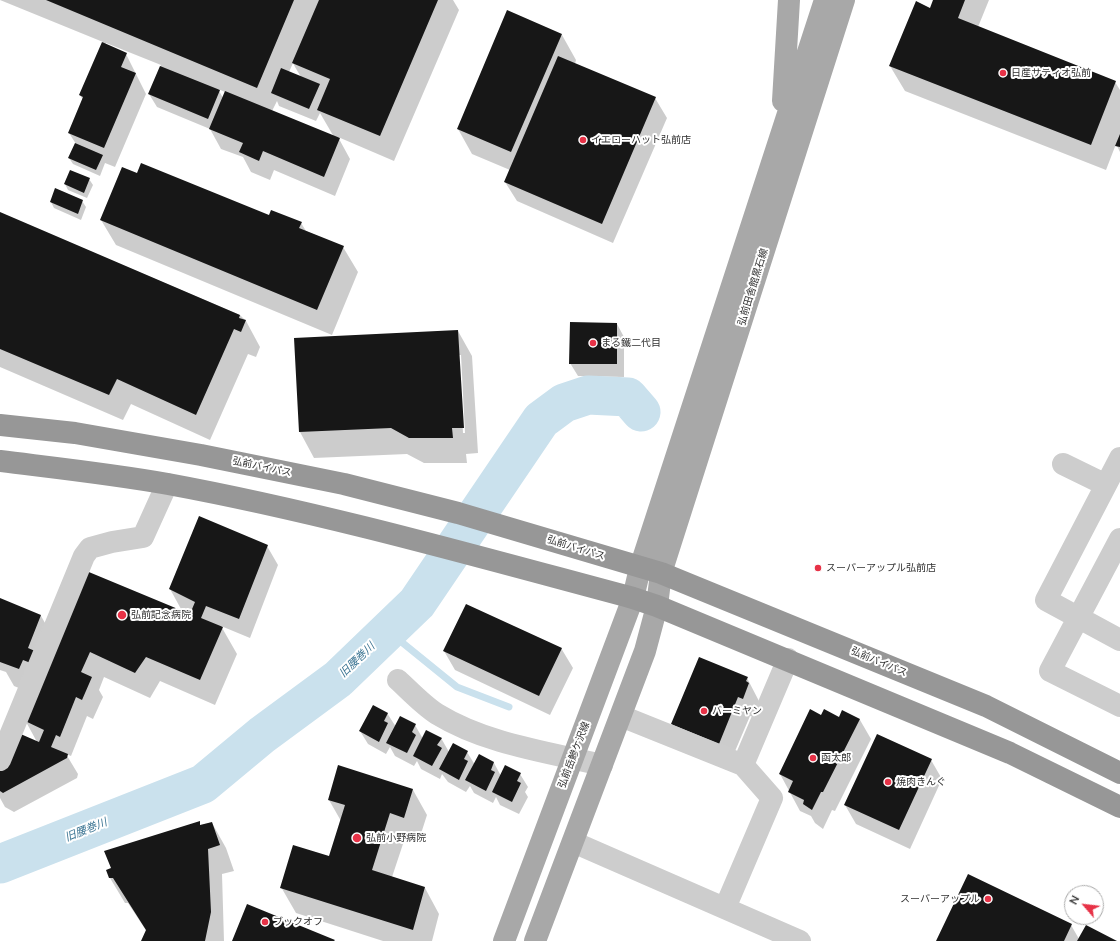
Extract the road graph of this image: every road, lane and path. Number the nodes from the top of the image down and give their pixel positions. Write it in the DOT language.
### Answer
graph roads {
  1 [pos="789,0"];
  2 [pos="825,0"];
  3 [pos="844,0"];
  4 [pos="780,136"];
  5 [pos="0,425"];
  6 [pos="1120,458"];
  7 [pos="0,461"];
  8 [pos="1063,464"];
  9 [pos="168,484"];
  10 [pos="1106,485"];
  11 [pos="1120,539"];
  12 [pos="640,568"];
  13 [pos="661,573"];
  14 [pos="633,598"];
  15 [pos="657,606"];
  16 [pos="1078,619"];
  17 [pos="1120,640"];
  18 [pos="788,660"];
  19 [pos="398,680"];
  20 [pos="1120,706"];
  21 [pos="621,716"];
  22 [pos="572,758"];
  23 [pos="0,760"];
  24 [pos="602,765"];
  25 [pos="743,766"];
  26 [pos="1120,773"];
  27 [pos="1120,807"];
  28 [pos="573,842"];
  29 [pos="725,908"];
  30 [pos="504,941"];
  31 [pos="535,941"];
  32 [pos="800,941"];
  1 -- 4 [label="main road, 弘前田舎館黒石線"];
  2 -- 4 [label="main road, 弘前田舎館黒石線"];
  3 -- 13 [label="main road, 弘前田舎館黒石線"];
  4 -- 12 [label="main road, 弘前田舎館黒石線"];
  5 -- 12 [label="highway, 弘前バイパス"];
  6 -- 10 [label="street"];
  7 -- 9 [label="highway"];
  8 -- 10 [label="street"];
  9 -- 14 [label="highway"];
  9 -- 23 [label="street"];
  10 -- 16 [label="street"];
  11 -- 16 [label="street"];
  12 -- 13 [label="highway, 弘前バイパス"];
  12 -- 14 [label="main road, 弘前岳鰺ケ沢線"];
  13 -- 15 [label="main road, 弘前田舎館黒石線"];
  13 -- 26 [label="highway, 弘前バイパス"];
  14 -- 15 [label="highway"];
  14 -- 22 [label="main road, 弘前岳鰺ケ沢線"];
  15 -- 18 [label="highway"];
  15 -- 21 [label="main road, 弘前田舎館黒石線"];
  16 -- 17 [label="street"];
  16 -- 20 [label="street"];
  18 -- 25 [label="street"];
  18 -- 27 [label="highway"];
  19 -- 22 [label="street"];
  21 -- 24 [label="main road, 弘前田舎館黒石線"];
  21 -- 25 [label="street"];
  22 -- 24 [label="street"];
  22 -- 30 [label="main road, 弘前岳鰺ケ沢線"];
  24 -- 28 [label="main road, 弘前田舎館黒石線"];
  25 -- 29 [label="street"];
  28 -- 29 [label="street"];
  28 -- 31 [label="main road, 弘前田舎館黒石線"];
  29 -- 32 [label="street"];
}
